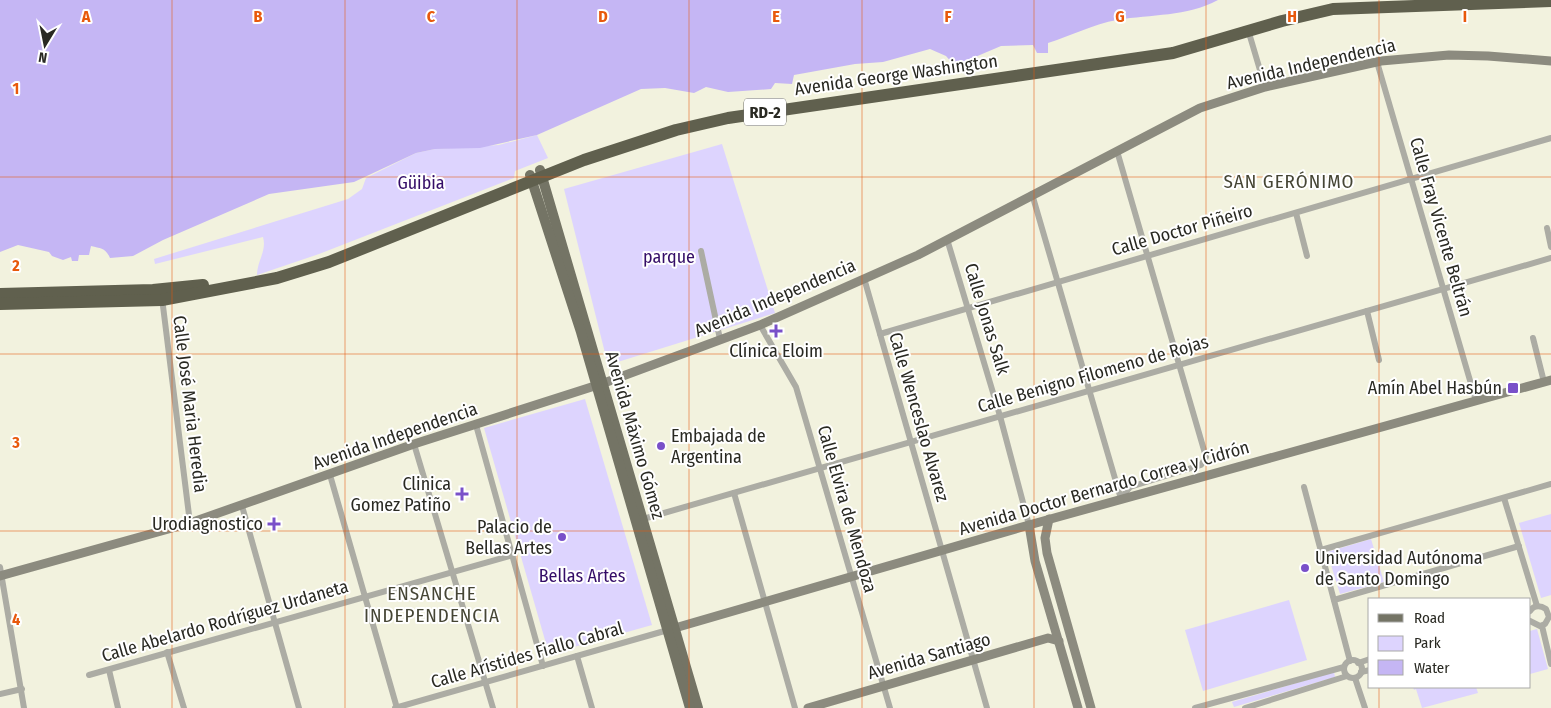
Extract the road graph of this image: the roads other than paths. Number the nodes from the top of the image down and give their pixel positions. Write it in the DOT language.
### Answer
graph roads {
  1 [pos="1394,0"];
  2 [pos="1551,1"];
  3 [pos="1249,33"];
  4 [pos="1551,61"];
  5 [pos="1378,62"];
  6 [pos="1265,87"];
  7 [pos="1551,138"];
  8 [pos="1117,151"];
  9 [pos="536,175"];
  10 [pos="1411,179"];
  11 [pos="1032,194"];
  12 [pos="1296,213"];
  13 [pos="1547,228"];
  14 [pos="947,239"];
  15 [pos="1551,247"];
  16 [pos="701,251"];
  17 [pos="1147,256"];
  18 [pos="1307,256"];
  19 [pos="1551,258"];
  20 [pos="864,278"];
  21 [pos="1058,282"];
  22 [pos="1443,289"];
  23 [pos="0,294"];
  24 [pos="161,295"];
  25 [pos="0,304"];
  26 [pos="969,308"];
  27 [pos="1367,311"];
  28 [pos="760,325"];
  29 [pos="880,334"];
  30 [pos="1534,338"];
  31 [pos="720,339"];
  32 [pos="1379,360"];
  33 [pos="1179,365"];
  34 [pos="1548,381"];
  35 [pos="600,384"];
  36 [pos="1090,390"];
  37 [pos="1476,401"];
  38 [pos="1000,416"];
  39 [pos="476,425"];
  40 [pos="910,442"];
  41 [pos="414,444"];
  42 [pos="820,468"];
  43 [pos="330,475"];
  44 [pos="1551,484"];
  45 [pos="1304,486"];
  46 [pos="734,493"];
  47 [pos="1504,498"];
  48 [pos="1123,499"];
  49 [pos="242,506"];
  50 [pos="643,519"];
  51 [pos="1049,519"];
  52 [pos="190,523"];
  53 [pos="1029,525"];
  54 [pos="1519,546"];
  55 [pos="942,550"];
  56 [pos="1321,550"];
  57 [pos="513,555"];
  58 [pos="454,572"];
  59 [pos="0,573"];
  60 [pos="852,577"];
  61 [pos="365,597"];
  62 [pos="1334,600"];
  63 [pos="765,602"];
  64 [pos="1537,606"];
  65 [pos="1549,608"];
  66 [pos="1531,610"];
  67 [pos="1549,620"];
  68 [pos="276,622"];
  69 [pos="1531,624"];
  70 [pos="1542,626"];
  71 [pos="671,629"];
  72 [pos="1059,642"];
  73 [pos="167,652"];
  74 [pos="577,656"];
  75 [pos="973,660"];
  76 [pos="1368,660"];
  77 [pos="1350,661"];
  78 [pos="1358,663"];
  79 [pos="1551,664"];
  80 [pos="543,666"];
  81 [pos="1344,666"];
  82 [pos="109,670"];
  83 [pos="1368,670"];
  84 [pos="1361,672"];
  85 [pos="89,675"];
  86 [pos="1348,676"];
  87 [pos="1355,678"];
  88 [pos="486,682"];
  89 [pos="883,687"];
  90 [pos="22,689"];
  91 [pos="0,694"];
  92 [pos="1225,700"];
  93 [pos="1213,706"];
  94 [pos="24,708"];
  95 [pos="118,708"];
  96 [pos="184,708"];
  97 [pos="300,708"];
  98 [pos="396,708"];
  99 [pos="494,708"];
  100 [pos="592,708"];
  101 [pos="690,708"];
  102 [pos="698,708"];
  103 [pos="795,708"];
  104 [pos="808,708"];
  105 [pos="890,708"];
  106 [pos="987,708"];
  107 [pos="1078,708"];
  108 [pos="1091,708"];
  109 [pos="1195,708"];
  110 [pos="1227,708"];
  111 [pos="1244,708"];
  112 [pos="1365,708"];
  1 -- 9 [label="highway, Avenida George Washington / RD-2"];
  2 -- 3 [label="highway, Avenida George Washington / RD-2"];
  3 -- 6 [label="street"];
  3 -- 9 [label="highway, Avenida George Washington / RD-2"];
  4 -- 5 [label="main road, Avenida Independencia"];
  5 -- 6 [label="main road, Avenida Independencia"];
  5 -- 10 [label="street, Calle Fray Vicente Beltrán"];
  6 -- 8 [label="main road, Avenida Independencia"];
  7 -- 10 [label="street, Calle Doctor Piñeiro"];
  8 -- 11 [label="main road, Avenida Independencia"];
  8 -- 17 [label="street"];
  9 -- 24 [label="highway, Avenida George Washington / RD-2"];
  9 -- 35 [label="main road, Avenida Máximo Gómez"];
  10 -- 12 [label="street, Calle Doctor Piñeiro"];
  10 -- 22 [label="street, Calle Fray Vicente Beltrán"];
  11 -- 14 [label="main road, Avenida Independencia"];
  11 -- 21 [label="street"];
  12 -- 17 [label="street, Calle Doctor Piñeiro"];
  12 -- 18 [label="street"];
  13 -- 15 [label="street"];
  14 -- 20 [label="main road, Avenida Independencia"];
  14 -- 26 [label="street, Calle Jonas Salk"];
  16 -- 31 [label="street"];
  17 -- 21 [label="street, Calle Doctor Piñeiro"];
  17 -- 33 [label="street"];
  19 -- 22 [label="street, Calle Benigno Filomeno de Rojas"];
  20 -- 28 [label="main road, Avenida Independencia"];
  20 -- 29 [label="street, Calle Wenceslao Alvarez"];
  21 -- 26 [label="street, Calle Doctor Piñeiro"];
  21 -- 36 [label="street"];
  22 -- 27 [label="street, Calle Benigno Filomeno de Rojas"];
  22 -- 37 [label="street, Calle Fray Vicente Beltrán"];
  23 -- 24 [label="highway, Avenida George Washington / RD-2"];
  24 -- 25 [label="highway, Avenida George Washington / RD-2"];
  24 -- 52 [label="street, Calle José Maria Heredia"];
  26 -- 29 [label="street, Calle Doctor Piñeiro"];
  26 -- 38 [label="street, Calle Jonas Salk"];
  27 -- 32 [label="street"];
  27 -- 33 [label="street, Calle Benigno Filomeno de Rojas"];
  28 -- 31 [label="main road, Avenida Independencia"];
  28 -- 42 [label="street, Calle Elvira de Mendoza"];
  29 -- 40 [label="street, Calle Wenceslao Alvarez"];
  30 -- 34 [label="street"];
  31 -- 35 [label="main road, Avenida Independencia"];
  33 -- 36 [label="street, Calle Benigno Filomeno de Rojas"];
  33 -- 48 [label="street"];
  34 -- 37 [label="main road, Avenida Doctor Bernardo Correa y Cidrón"];
  35 -- 39 [label="main road, Avenida Independencia"];
  35 -- 50 [label="main road, Avenida Máximo Gómez"];
  35 -- 71 [label="main road, Avenida Máximo Gómez"];
  36 -- 38 [label="street, Calle Benigno Filomeno de Rojas"];
  36 -- 48 [label="street"];
  37 -- 48 [label="main road, Avenida Doctor Bernardo Correa y Cidrón"];
  38 -- 40 [label="street, Calle Benigno Filomeno de Rojas"];
  38 -- 53 [label="street, Calle Jonas Salk"];
  39 -- 41 [label="main road, Avenida Independencia"];
  39 -- 57 [label="street"];
  40 -- 42 [label="street, Calle Benigno Filomeno de Rojas"];
  40 -- 55 [label="street, Calle Wenceslao Alvarez"];
  41 -- 43 [label="main road, Avenida Independencia"];
  41 -- 58 [label="street"];
  42 -- 46 [label="street, Calle Benigno Filomeno de Rojas"];
  42 -- 60 [label="street, Calle Elvira de Mendoza"];
  43 -- 49 [label="main road, Avenida Independencia"];
  43 -- 61 [label="street"];
  44 -- 47 [label="street"];
  45 -- 56 [label="street"];
  46 -- 50 [label="street, Calle Benigno Filomeno de Rojas"];
  46 -- 63 [label="street"];
  47 -- 54 [label="street"];
  47 -- 56 [label="street"];
  48 -- 51 [label="main road, Avenida Doctor Bernardo Correa y Cidrón"];
  49 -- 52 [label="main road, Avenida Independencia"];
  49 -- 68 [label="street"];
  50 -- 71 [label="main road, Avenida Máximo Gómez"];
  51 -- 53 [label="main road, Avenida Doctor Bernardo Correa y Cidrón"];
  51 -- 108 [label="main road"];
  52 -- 59 [label="main road, Avenida Independencia"];
  53 -- 55 [label="main road, Avenida Doctor Bernardo Correa y Cidrón"];
  53 -- 72 [label="main road"];
  54 -- 62 [label="street"];
  54 -- 64 [label="street"];
  55 -- 60 [label="main road, Avenida Doctor Bernardo Correa y Cidrón"];
  55 -- 75 [label="street, Calle Wenceslao Alvarez"];
  56 -- 62 [label="street"];
  57 -- 58 [label="street, Calle Abelardo Rodríguez Urdaneta"];
  57 -- 80 [label="street"];
  58 -- 61 [label="street, Calle Abelardo Rodríguez Urdaneta"];
  58 -- 88 [label="street"];
  59 -- 90 [label="street"];
  60 -- 63 [label="main road, Avenida Doctor Bernardo Correa y Cidrón"];
  60 -- 89 [label="street, Calle Elvira de Mendoza"];
  61 -- 68 [label="street, Calle Abelardo Rodríguez Urdaneta"];
  61 -- 98 [label="street"];
  62 -- 77 [label="street"];
  63 -- 71 [label="main road, Avenida Doctor Bernardo Correa y Cidrón"];
  63 -- 103 [label="street"];
  64 -- 65 [label="street"];
  64 -- 66 [label="street"];
  65 -- 67 [label="street"];
  67 -- 70 [label="street"];
  68 -- 73 [label="street, Calle Abelardo Rodríguez Urdaneta"];
  68 -- 97 [label="street"];
  69 -- 70 [label="street"];
  70 -- 79 [label="street"];
  71 -- 74 [label="street, Calle Arístides Fiallo Cabral"];
  71 -- 101 [label="main road, Avenida Máximo Gómez"];
  71 -- 102 [label="main road, Avenida Máximo Gómez"];
  72 -- 75 [label="main road, Avenida Santiago"];
  72 -- 107 [label="main road"];
  73 -- 82 [label="street, Calle Abelardo Rodríguez Urdaneta"];
  73 -- 96 [label="street"];
  74 -- 80 [label="street, Calle Arístides Fiallo Cabral"];
  74 -- 100 [label="street"];
  75 -- 89 [label="main road, Avenida Santiago"];
  75 -- 106 [label="street, Calle Wenceslao Alvarez"];
  76 -- 78 [label="street"];
  77 -- 78 [label="street"];
  77 -- 81 [label="street"];
  78 -- 84 [label="street"];
  80 -- 88 [label="street, Calle Arístides Fiallo Cabral"];
  81 -- 86 [label="street"];
  81 -- 92 [label="street"];
  82 -- 85 [label="street, Calle Abelardo Rodríguez Urdaneta"];
  82 -- 95 [label="street"];
  83 -- 84 [label="street"];
  84 -- 87 [label="street"];
  86 -- 87 [label="street"];
  86 -- 111 [label="street"];
  87 -- 112 [label="street"];
  88 -- 98 [label="street, Calle Arístides Fiallo Cabral"];
  88 -- 99 [label="street"];
  89 -- 104 [label="main road, Avenida Santiago"];
  89 -- 105 [label="street, Calle Elvira de Mendoza"];
  90 -- 91 [label="street"];
  90 -- 94 [label="street"];
  92 -- 93 [label="street"];
  92 -- 110 [label="street"];
  93 -- 109 [label="street"];
}
